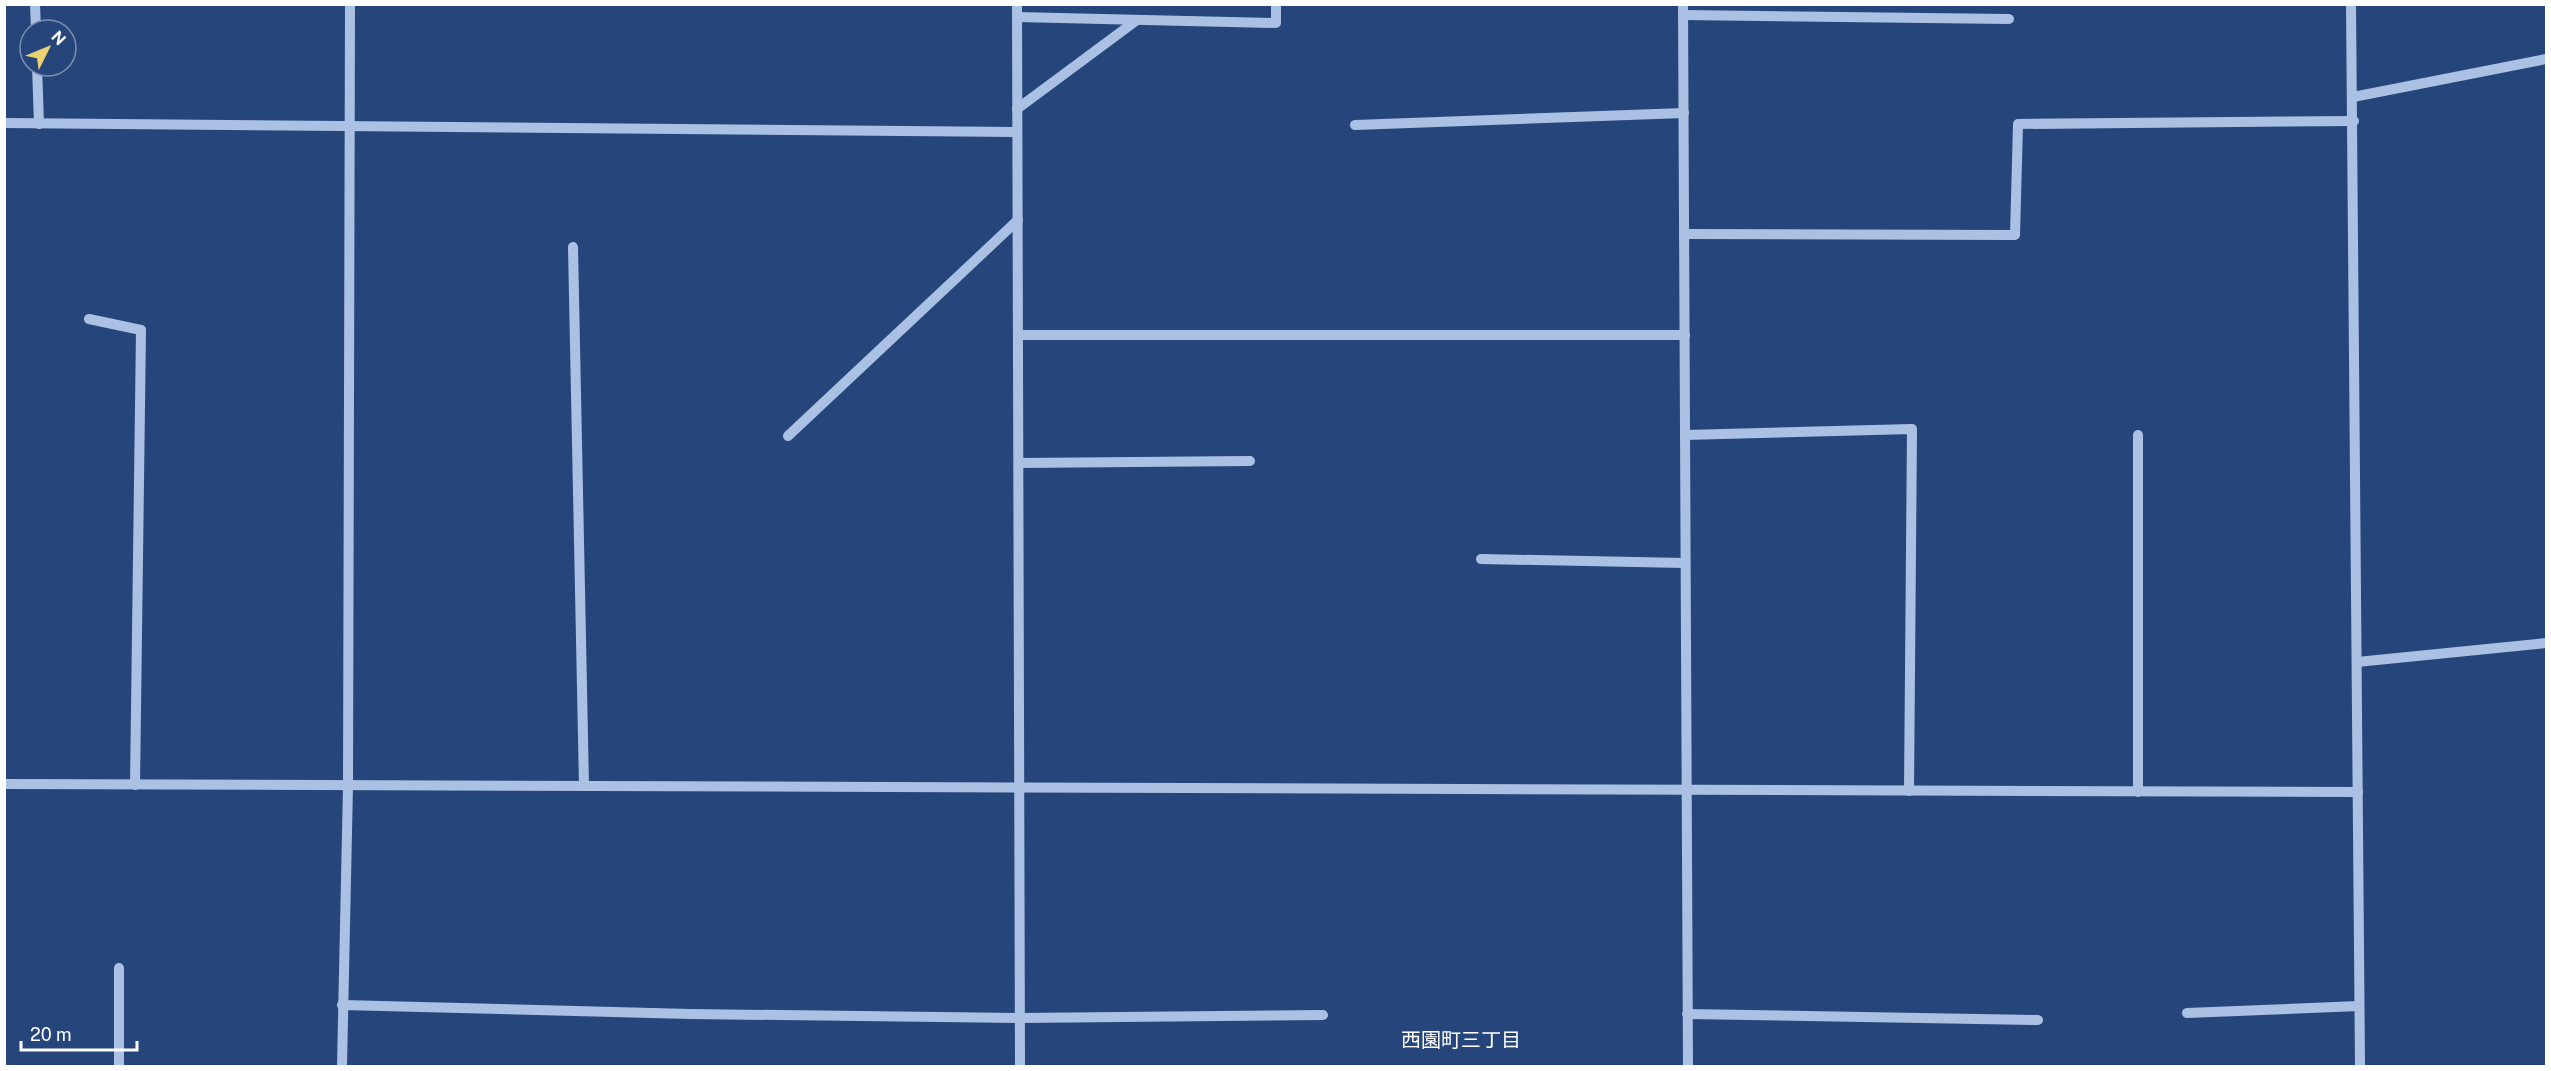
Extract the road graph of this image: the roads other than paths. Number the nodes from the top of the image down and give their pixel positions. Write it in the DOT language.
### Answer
graph roads {
  1 [pos="350,4"];
  2 [pos="1017,4"];
  3 [pos="1276,4"];
  4 [pos="2351,4"];
  5 [pos="1683,10"];
  6 [pos="1017,17"];
  7 [pos="2009,19"];
  8 [pos="1137,20"];
  9 [pos="2547,58"];
  10 [pos="37,78"];
  11 [pos="2353,97"];
  12 [pos="1017,109"];
  13 [pos="1683,113"];
  14 [pos="2354,121"];
  15 [pos="4,123"];
  16 [pos="39,124"];
  17 [pos="1355,125"];
  18 [pos="350,127"];
  19 [pos="1017,132"];
  20 [pos="1018,220"];
  21 [pos="1684,234"];
  22 [pos="573,247"];
  23 [pos="89,319"];
  24 [pos="1018,335"];
  25 [pos="1685,335"];
  26 [pos="1685,435"];
  27 [pos="2138,435"];
  28 [pos="788,436"];
  29 [pos="1250,461"];
  30 [pos="1019,463"];
  31 [pos="1481,559"];
  32 [pos="1685,563"];
  33 [pos="2547,643"];
  34 [pos="2357,662"];
  35 [pos="4,784"];
  36 [pos="135,785"];
  37 [pos="348,786"];
  38 [pos="584,786"];
  39 [pos="1020,788"];
  40 [pos="1686,790"];
  41 [pos="1909,791"];
  42 [pos="2138,792"];
  43 [pos="2358,792"];
  44 [pos="119,968"];
  45 [pos="342,1005"];
  46 [pos="2359,1006"];
  47 [pos="2187,1013"];
  48 [pos="1687,1014"];
  49 [pos="1323,1015"];
  50 [pos="1020,1018"];
  51 [pos="2038,1020"];
  52 [pos="119,1066"];
  53 [pos="342,1066"];
  54 [pos="1020,1066"];
  55 [pos="1688,1066"];
  56 [pos="2360,1066"];
  1 -- 18 [label="street"];
  2 -- 6 [label="street"];
  3 -- 8 [label="street"];
  4 -- 11 [label="street"];
  5 -- 7 [label="street"];
  5 -- 13 [label="street"];
  6 -- 8 [label="street"];
  6 -- 12 [label="street"];
  8 -- 12 [label="street"];
  9 -- 11 [label="street"];
  10 -- 16 [label="street"];
  11 -- 14 [label="street"];
  12 -- 19 [label="street"];
  13 -- 17 [label="street"];
  13 -- 21 [label="street"];
  14 -- 21 [label="street"];
  14 -- 34 [label="street"];
  15 -- 16 [label="street"];
  16 -- 18 [label="street"];
  18 -- 19 [label="street"];
  18 -- 37 [label="street"];
  19 -- 20 [label="street"];
  20 -- 24 [label="street"];
  20 -- 28 [label="street"];
  21 -- 25 [label="street"];
  22 -- 38 [label="street"];
  23 -- 36 [label="street"];
  24 -- 25 [label="street"];
  24 -- 30 [label="street"];
  25 -- 26 [label="street"];
  26 -- 32 [label="street"];
  26 -- 41 [label="street"];
  27 -- 42 [label="street"];
  29 -- 30 [label="street"];
  30 -- 39 [label="street"];
  31 -- 32 [label="street"];
  32 -- 40 [label="street"];
  33 -- 34 [label="street"];
  34 -- 43 [label="street"];
  35 -- 36 [label="street"];
  36 -- 37 [label="street"];
  37 -- 38 [label="street"];
  37 -- 45 [label="street"];
  38 -- 39 [label="street"];
  39 -- 40 [label="street"];
  39 -- 50 [label="street"];
  40 -- 41 [label="street"];
  40 -- 48 [label="street"];
  41 -- 42 [label="street"];
  42 -- 43 [label="street"];
  43 -- 46 [label="street"];
  44 -- 52 [label="street"];
  45 -- 50 [label="street"];
  45 -- 53 [label="street"];
  46 -- 47 [label="street"];
  46 -- 56 [label="street"];
  48 -- 51 [label="street"];
  48 -- 55 [label="street"];
  49 -- 50 [label="street"];
  50 -- 54 [label="street"];
}
